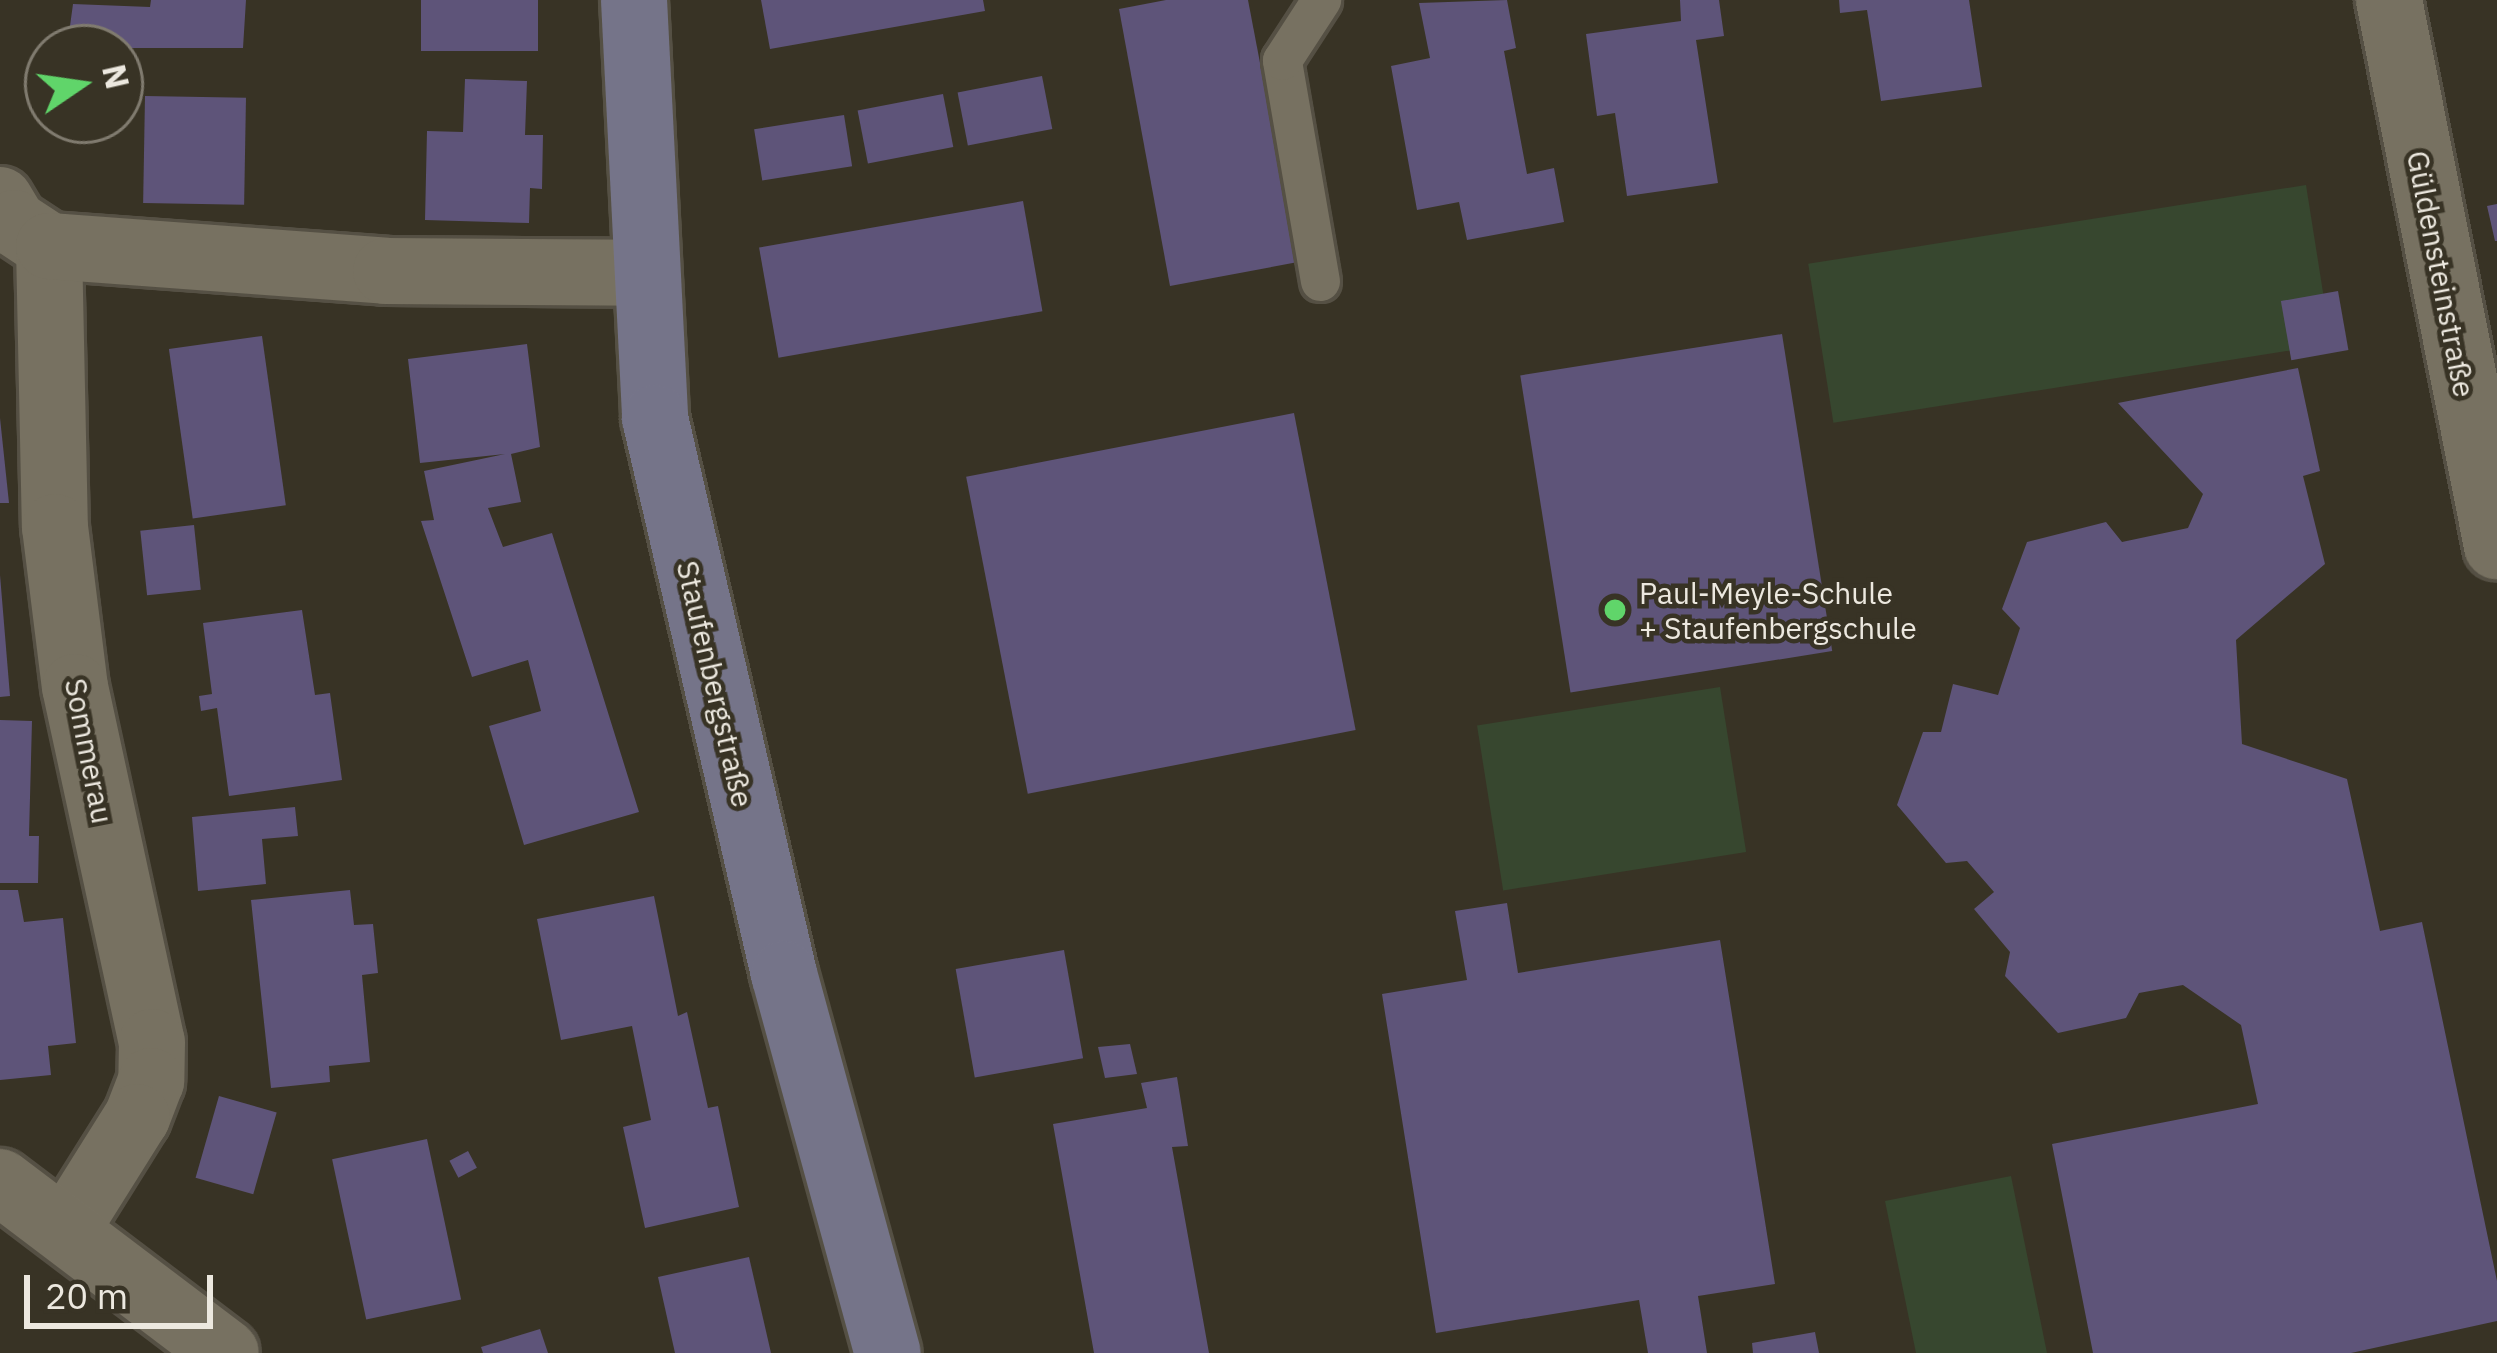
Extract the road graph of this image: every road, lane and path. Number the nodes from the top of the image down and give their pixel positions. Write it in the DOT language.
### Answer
graph roads {
  1 [pos="634,0"];
  2 [pos="1321,0"];
  3 [pos="2390,0"];
  4 [pos="0,200"];
  5 [pos="49,246"];
  6 [pos="644,273"];
  7 [pos="1320,281"];
  8 [pos="2484,423"];
  9 [pos="2497,546"];
  10 [pos="0,1182"];
  11 [pos="66,1230"];
  12 [pos="226,1353"];
  13 [pos="888,1353"];
  1 -- 6 [label="street, Staufenbergstraße"];
  2 -- 7 [label="lane"];
  3 -- 8 [label="street, Güldensteinstraße"];
  4 -- 5 [label="street"];
  5 -- 6 [label="street"];
  5 -- 11 [label="street, Sommerau"];
  6 -- 13 [label="street, Staufenbergstraße"];
  8 -- 9 [label="street, Güldensteinstraße"];
  10 -- 11 [label="street"];
  11 -- 12 [label="street"];
}
